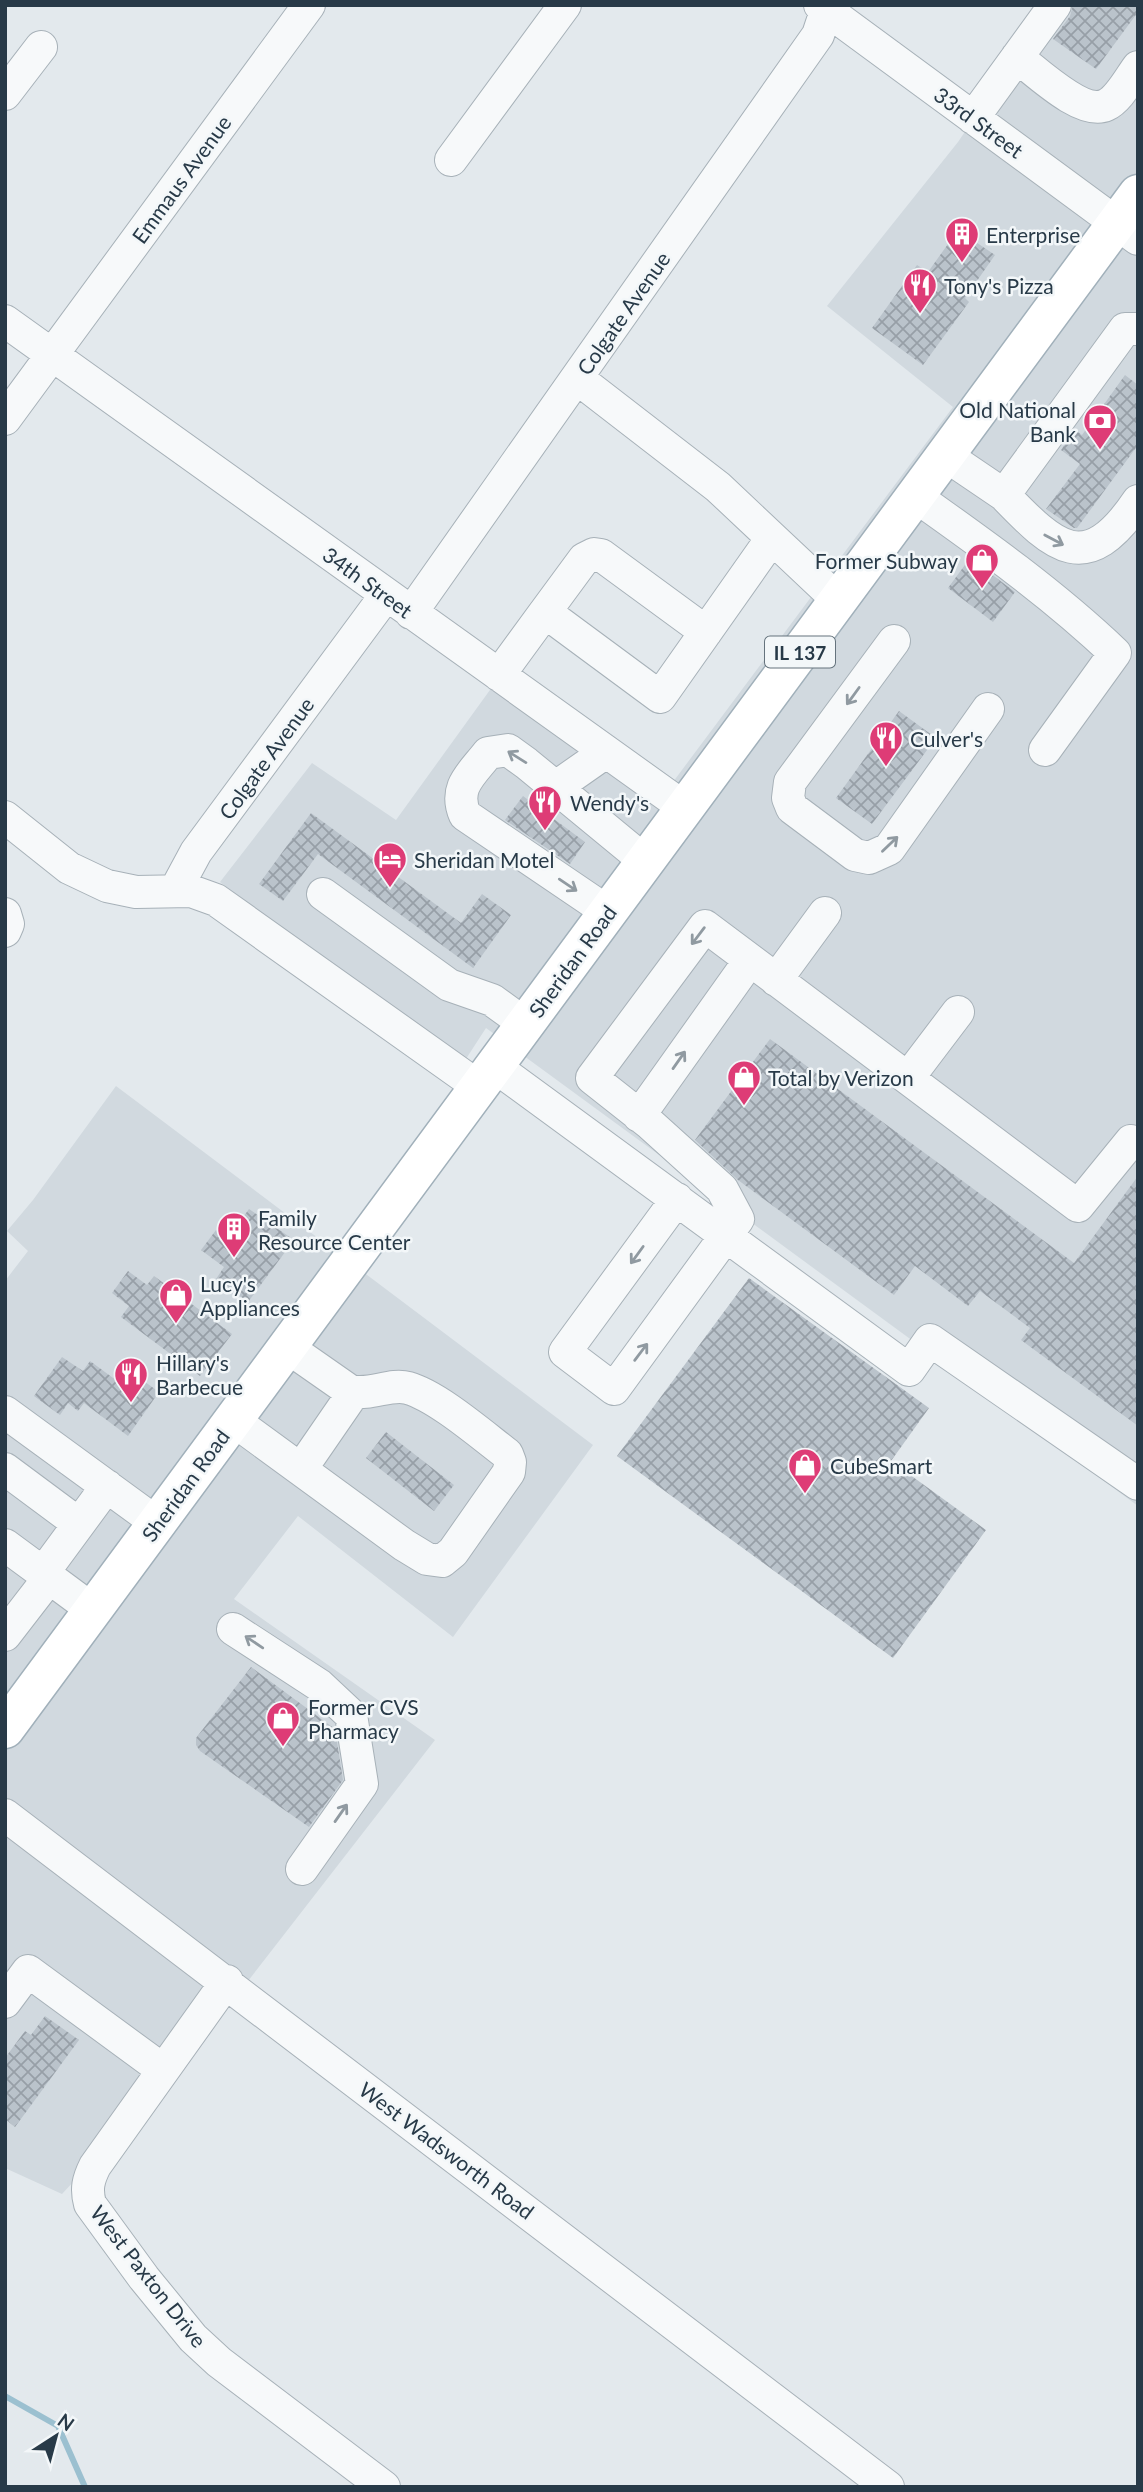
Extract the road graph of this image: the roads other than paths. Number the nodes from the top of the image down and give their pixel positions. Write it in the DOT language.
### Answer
graph roads {
  1 [pos="309,5"];
  2 [pos="565,5"];
  3 [pos="1055,5"];
  4 [pos="824,7"];
  5 [pos="41,47"];
  6 [pos="1017,57"];
  7 [pos="1138,67"];
  8 [pos="5,94"];
  9 [pos="973,118"];
  10 [pos="451,160"];
  11 [pos="1131,219"];
  12 [pos="5,321"];
  13 [pos="1138,329"];
  14 [pos="52,353"];
  15 [pos="577,378"];
  16 [pos="5,419"];
  17 [pos="945,455"];
  18 [pos="1004,495"];
  19 [pos="915,496"];
  20 [pos="1138,501"];
  21 [pos="772,538"];
  22 [pos="386,595"];
  23 [pos="838,600"];
  24 [pos="545,612"];
  25 [pos="411,613"];
  26 [pos="706,632"];
  27 [pos="894,641"];
  28 [pos="499,676"];
  29 [pos="988,709"];
  30 [pos="1045,750"];
  31 [pos="606,752"];
  32 [pos="556,787"];
  33 [pos="685,808"];
  34 [pos="7,822"];
  35 [pos="645,862"];
  36 [pos="175,891"];
  37 [pos="323,894"];
  38 [pos="608,912"];
  39 [pos="825,913"];
  40 [pos="5,914"];
  41 [pos="5,931"];
  42 [pos="750,960"];
  43 [pos="776,980"];
  44 [pos="958,1012"];
  45 [pos="525,1024"];
  46 [pos="486,1076"];
  47 [pos="908,1078"];
  48 [pos="639,1116"];
  49 [pos="1131,1141"];
  50 [pos="677,1199"];
  51 [pos="727,1236"];
  52 [pos="287,1347"];
  53 [pos="354,1392"];
  54 [pos="6,1414"];
  55 [pos="233,1420"];
  56 [pos="5,1469"];
  57 [pos="302,1469"];
  58 [pos="1138,1484"];
  59 [pos="107,1486"];
  60 [pos="158,1522"];
  61 [pos="79,1524"];
  62 [pos="5,1545"];
  63 [pos="46,1575"];
  64 [pos="93,1610"];
  65 [pos="233,1629"];
  66 [pos="5,1635"];
  67 [pos="5,1729"];
  68 [pos="5,1815"];
  69 [pos="302,1869"];
  70 [pos="226,1981"];
  71 [pos="11,1982"];
  72 [pos="163,2070"];
  73 [pos="384,2487"];
  74 [pos="888,2487"];
  1 -- 14 [label="street, Emmaus Avenue"];
  2 -- 10 [label="street"];
  3 -- 6 [label="street"];
  4 -- 9 [label="street, 33rd Street"];
  4 -- 15 [label="street, Colgate Avenue"];
  5 -- 8 [label="street"];
  6 -- 7 [label="street"];
  6 -- 9 [label="street"];
  9 -- 11 [label="street, 33rd Street"];
  11 -- 17 [label="main road, Sheridan Road / IL 137"];
  12 -- 14 [label="street, 34th Street"];
  13 -- 18 [label="street"];
  14 -- 16 [label="street, Emmaus Avenue"];
  14 -- 22 [label="street, 34th Street"];
  15 -- 21 [label="street"];
  15 -- 25 [label="street, Colgate Avenue"];
  17 -- 18 [label="street"];
  17 -- 19 [label="main road, Sheridan Road / IL 137"];
  18 -- 20 [label="street, one-way"];
  19 -- 23 [label="main road, Sheridan Road / IL 137"];
  19 -- 30 [label="street"];
  21 -- 23 [label="street"];
  21 -- 26 [label="street"];
  22 -- 25 [label="street, 34th Street"];
  22 -- 36 [label="street, Colgate Avenue"];
  23 -- 33 [label="main road, Sheridan Road / IL 137"];
  24 -- 26 [label="street"];
  24 -- 26 [label="street"];
  24 -- 28 [label="street"];
  25 -- 28 [label="street, 34th Street"];
  27 -- 29 [label="street, one-way"];
  28 -- 31 [label="street, 34th Street"];
  31 -- 32 [label="street"];
  31 -- 33 [label="street, 34th Street"];
  32 -- 35 [label="street"];
  32 -- 38 [label="street, one-way"];
  33 -- 35 [label="main road, Sheridan Road / IL 137"];
  34 -- 36 [label="street"];
  35 -- 38 [label="main road, Sheridan Road / IL 137"];
  36 -- 46 [label="street"];
  37 -- 45 [label="street"];
  38 -- 45 [label="main road, Sheridan Road / IL 137"];
  39 -- 43 [label="street"];
  40 -- 41 [label="street"];
  42 -- 43 [label="street"];
  48 -- 42 [label="street, one-way"];
  42 -- 48 [label="street, one-way"];
  43 -- 47 [label="street"];
  44 -- 47 [label="street"];
  45 -- 46 [label="main road, Sheridan Road / IL 137"];
  46 -- 50 [label="street"];
  46 -- 52 [label="main road, Sheridan Road / IL 137"];
  47 -- 49 [label="street"];
  48 -- 51 [label="street"];
  50 -- 51 [label="street"];
  50 -- 51 [label="street, one-way"];
  51 -- 58 [label="street"];
  52 -- 53 [label="street"];
  52 -- 55 [label="main road, Sheridan Road / IL 137"];
  53 -- 57 [label="street"];
  53 -- 57 [label="street"];
  54 -- 59 [label="street"];
  55 -- 57 [label="street"];
  55 -- 60 [label="main road, Sheridan Road / IL 137"];
  56 -- 61 [label="street"];
  59 -- 60 [label="street"];
  59 -- 61 [label="street"];
  60 -- 64 [label="main road, Sheridan Road / IL 137"];
  61 -- 63 [label="street"];
  62 -- 63 [label="street"];
  63 -- 64 [label="street"];
  63 -- 66 [label="street"];
  64 -- 67 [label="main road, Sheridan Road / IL 137"];
  69 -- 65 [label="street, one-way"];
  68 -- 70 [label="street, West Wadsworth Road"];
  70 -- 72 [label="street, West Paxton Drive"];
  70 -- 74 [label="street, West Wadsworth Road"];
  71 -- 72 [label="street"];
  72 -- 73 [label="street, West Paxton Drive"];
}
